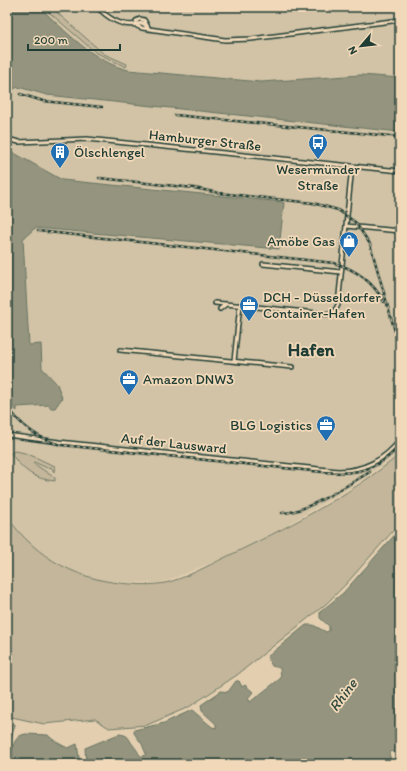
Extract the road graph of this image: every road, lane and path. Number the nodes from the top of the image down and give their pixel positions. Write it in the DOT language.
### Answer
graph roads {
  1 [pos="97,7"];
  2 [pos="400,20"];
  3 [pos="7,139"];
  4 [pos="352,166"];
  5 [pos="400,171"];
  6 [pos="346,226"];
  7 [pos="400,231"];
  8 [pos="263,264"];
  9 [pos="341,272"];
  10 [pos="214,303"];
  11 [pos="226,304"];
  12 [pos="240,305"];
  13 [pos="220,308"];
  14 [pos="120,350"];
  15 [pos="234,361"];
  16 [pos="292,367"];
  17 [pos="7,435"];
  18 [pos="400,440"];
  1 -- 2 [label="street"];
  3 -- 4 [label="street, Hamburger Straße"];
  4 -- 5 [label="street, Hamburger Straße"];
  4 -- 6 [label="street"];
  6 -- 7 [label="street"];
  6 -- 9 [label="street"];
  8 -- 9 [label="street"];
  9 -- 12 [label="street"];
  10 -- 11 [label="street"];
  11 -- 12 [label="street"];
  11 -- 13 [label="street"];
  12 -- 15 [label="street"];
  14 -- 15 [label="street"];
  15 -- 16 [label="street"];
  17 -- 18 [label="street, Auf der Lausward"];
}
